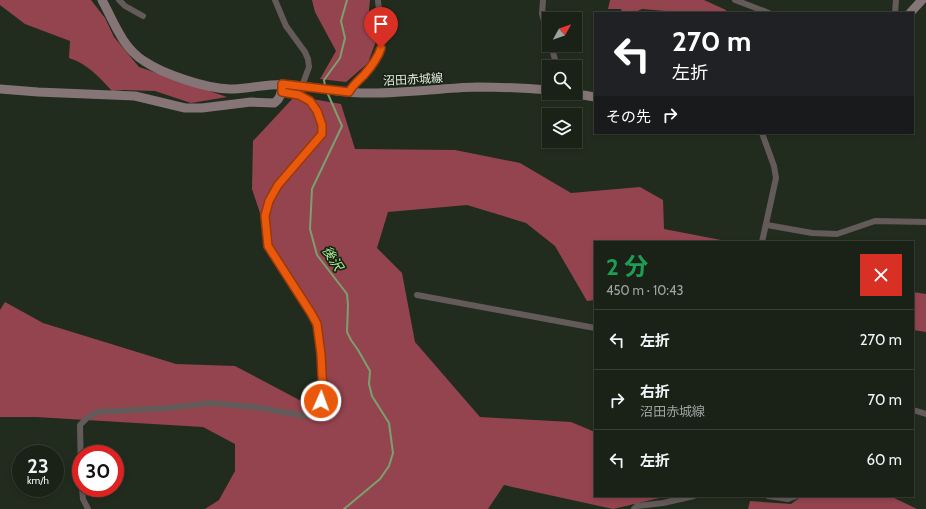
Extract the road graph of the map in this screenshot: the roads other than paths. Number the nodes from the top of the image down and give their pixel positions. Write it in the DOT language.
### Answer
graph roads {
  1 [pos="102,0"];
  2 [pos="119,0"];
  3 [pos="275,0"];
  4 [pos="378,0"];
  5 [pos="543,0"];
  6 [pos="735,0"];
  7 [pos="896,0"];
  8 [pos="922,0"];
  9 [pos="542,12"];
  10 [pos="767,12"];
  11 [pos="894,12"];
  12 [pos="911,12"];
  13 [pos="143,16"];
  14 [pos="302,86"];
  15 [pos="282,88"];
  16 [pos="0,89"];
  17 [pos="542,90"];
  18 [pos="349,92"];
  19 [pos="582,95"];
  20 [pos="594,97"];
  21 [pos="762,134"];
  22 [pos="926,222"];
  23 [pos="767,225"];
  24 [pos="762,241"];
  25 [pos="417,295"];
  26 [pos="594,328"];
  27 [pos="914,410"];
  28 [pos="926,414"];
  29 [pos="80,445"];
  30 [pos="83,497"];
  31 [pos="690,497"];
  32 [pos="775,497"];
  33 [pos="793,497"];
  34 [pos="88,509"];
  35 [pos="634,509"];
  1 -- 15 [label="main road, 沼田赤城線"];
  2 -- 13 [label="street"];
  3 -- 14 [label="street"];
  4 -- 18 [label="street"];
  5 -- 9 [label="street"];
  6 -- 10 [label="street"];
  7 -- 11 [label="street"];
  8 -- 12 [label="main road"];
  14 -- 15 [label="main road, 沼田赤城線"];
  14 -- 18 [label="main road, 沼田赤城線"];
  15 -- 16 [label="main road"];
  15 -- 29 [label="street"];
  17 -- 18 [label="main road, 沼田赤城線"];
  19 -- 20 [label="main road"];
  21 -- 23 [label="street"];
  22 -- 23 [label="street"];
  23 -- 24 [label="street"];
  25 -- 26 [label="street"];
  27 -- 28 [label="street"];
  30 -- 34 [label="street"];
  31 -- 35 [label="street"];
  32 -- 33 [label="street"];
}
